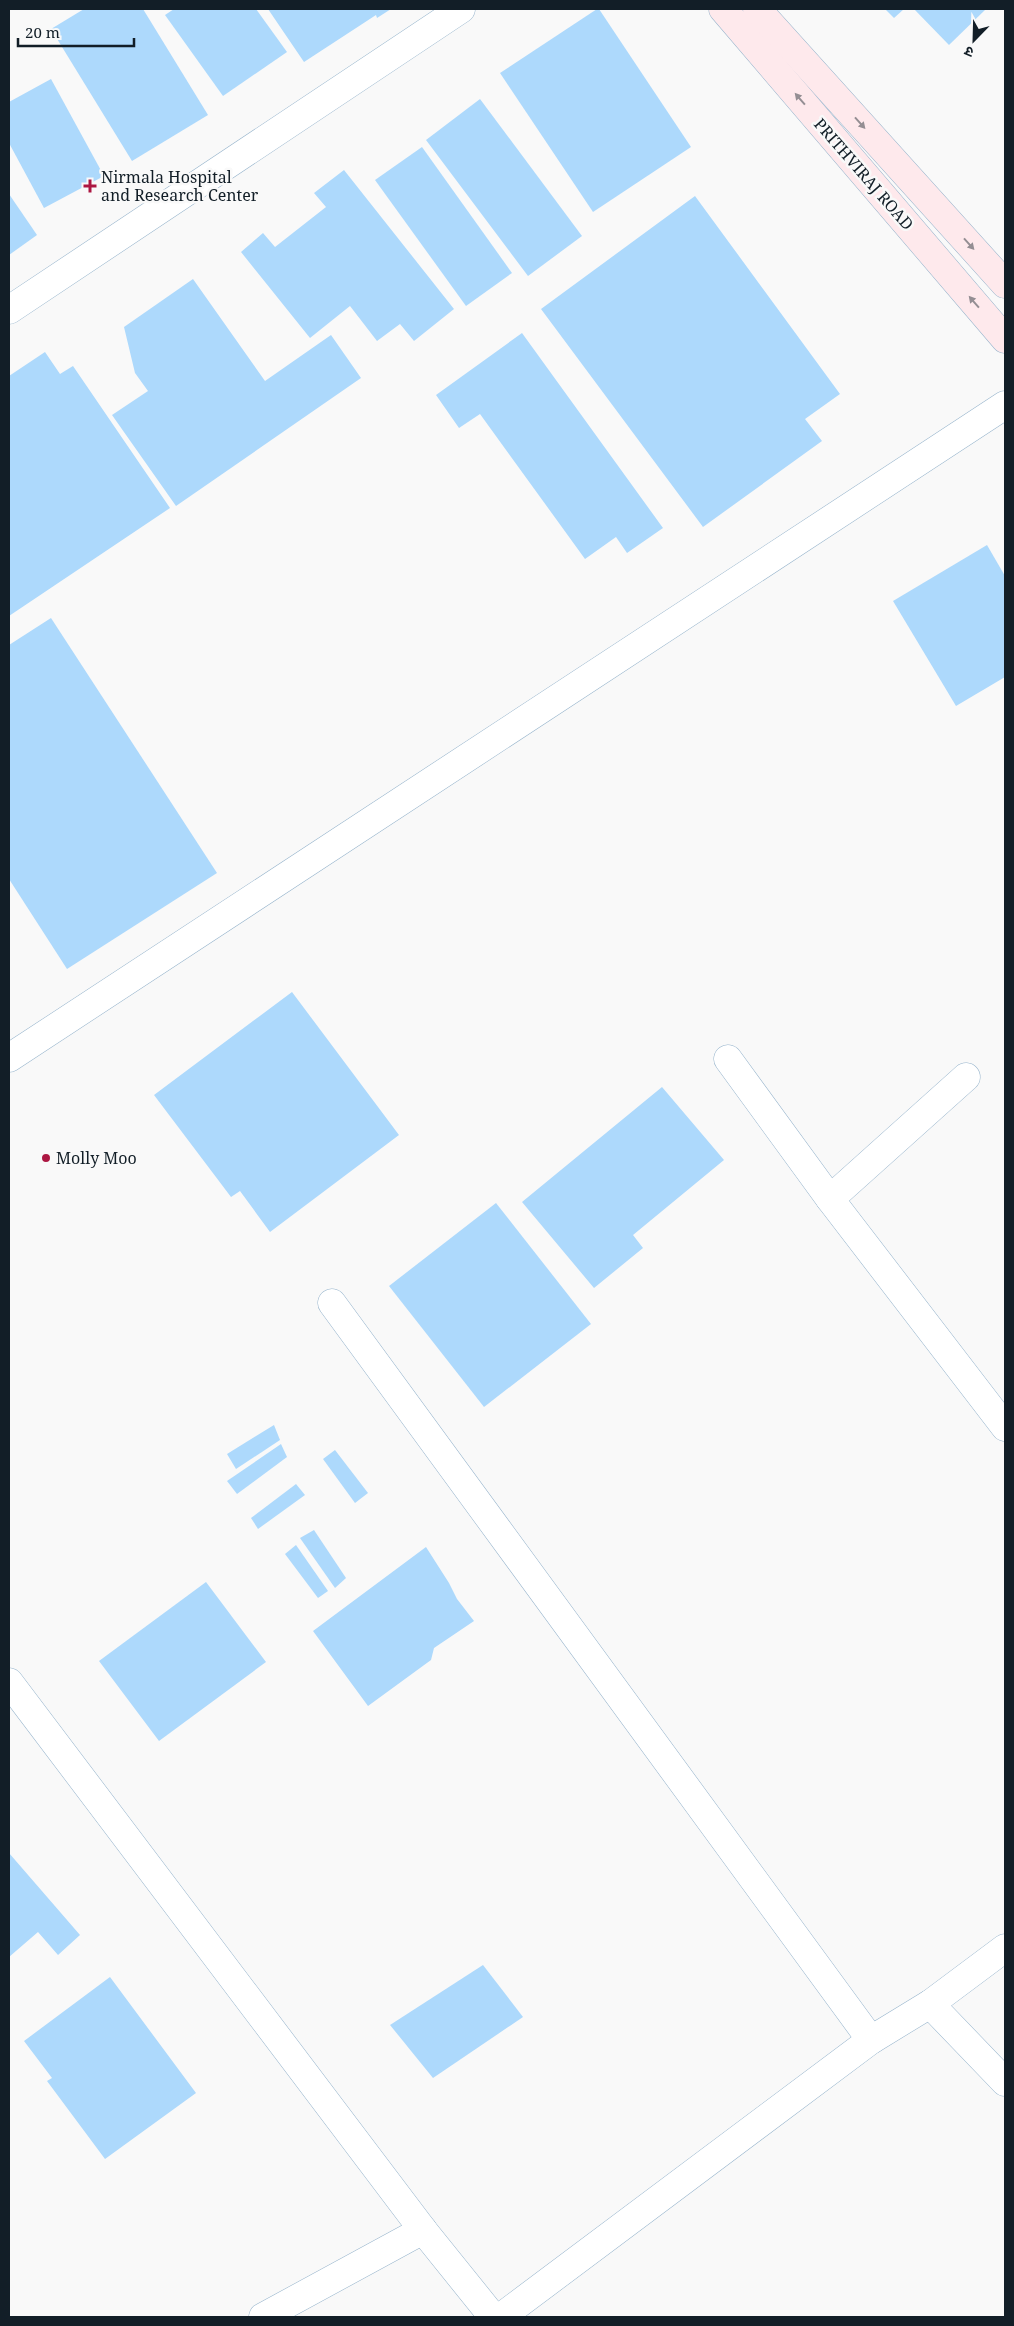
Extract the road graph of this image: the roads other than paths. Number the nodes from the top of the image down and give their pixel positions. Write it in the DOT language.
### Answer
graph roads {
  1 [pos="461,9"];
  2 [pos="723,9"];
  3 [pos="757,9"];
  4 [pos="1005,284"];
  5 [pos="9,310"];
  6 [pos="1005,339"];
  7 [pos="1005,405"];
  8 [pos="9,1058"];
  9 [pos="728,1059"];
  10 [pos="966,1077"];
  11 [pos="830,1199"];
  12 [pos="332,1303"];
  13 [pos="1005,1427"];
  14 [pos="9,1682"];
  15 [pos="1005,1948"];
  16 [pos="930,2004"];
  17 [pos="871,2040"];
  18 [pos="1005,2082"];
  19 [pos="423,2230"];
  20 [pos="263,2317"];
  21 [pos="493,2317"];
  22 [pos="501,2317"];
  1 -- 5 [label="street"];
  6 -- 2 [label="street, PRITHVIRAJ ROAD, one-way"];
  3 -- 4 [label="street, PRITHVIRAJ ROAD, one-way"];
  7 -- 8 [label="street"];
  9 -- 11 [label="street"];
  10 -- 11 [label="street"];
  11 -- 13 [label="street"];
  12 -- 17 [label="street"];
  14 -- 19 [label="street"];
  15 -- 16 [label="street"];
  16 -- 17 [label="street"];
  16 -- 18 [label="street"];
  17 -- 22 [label="street"];
  19 -- 20 [label="street"];
  19 -- 21 [label="street"];
}
